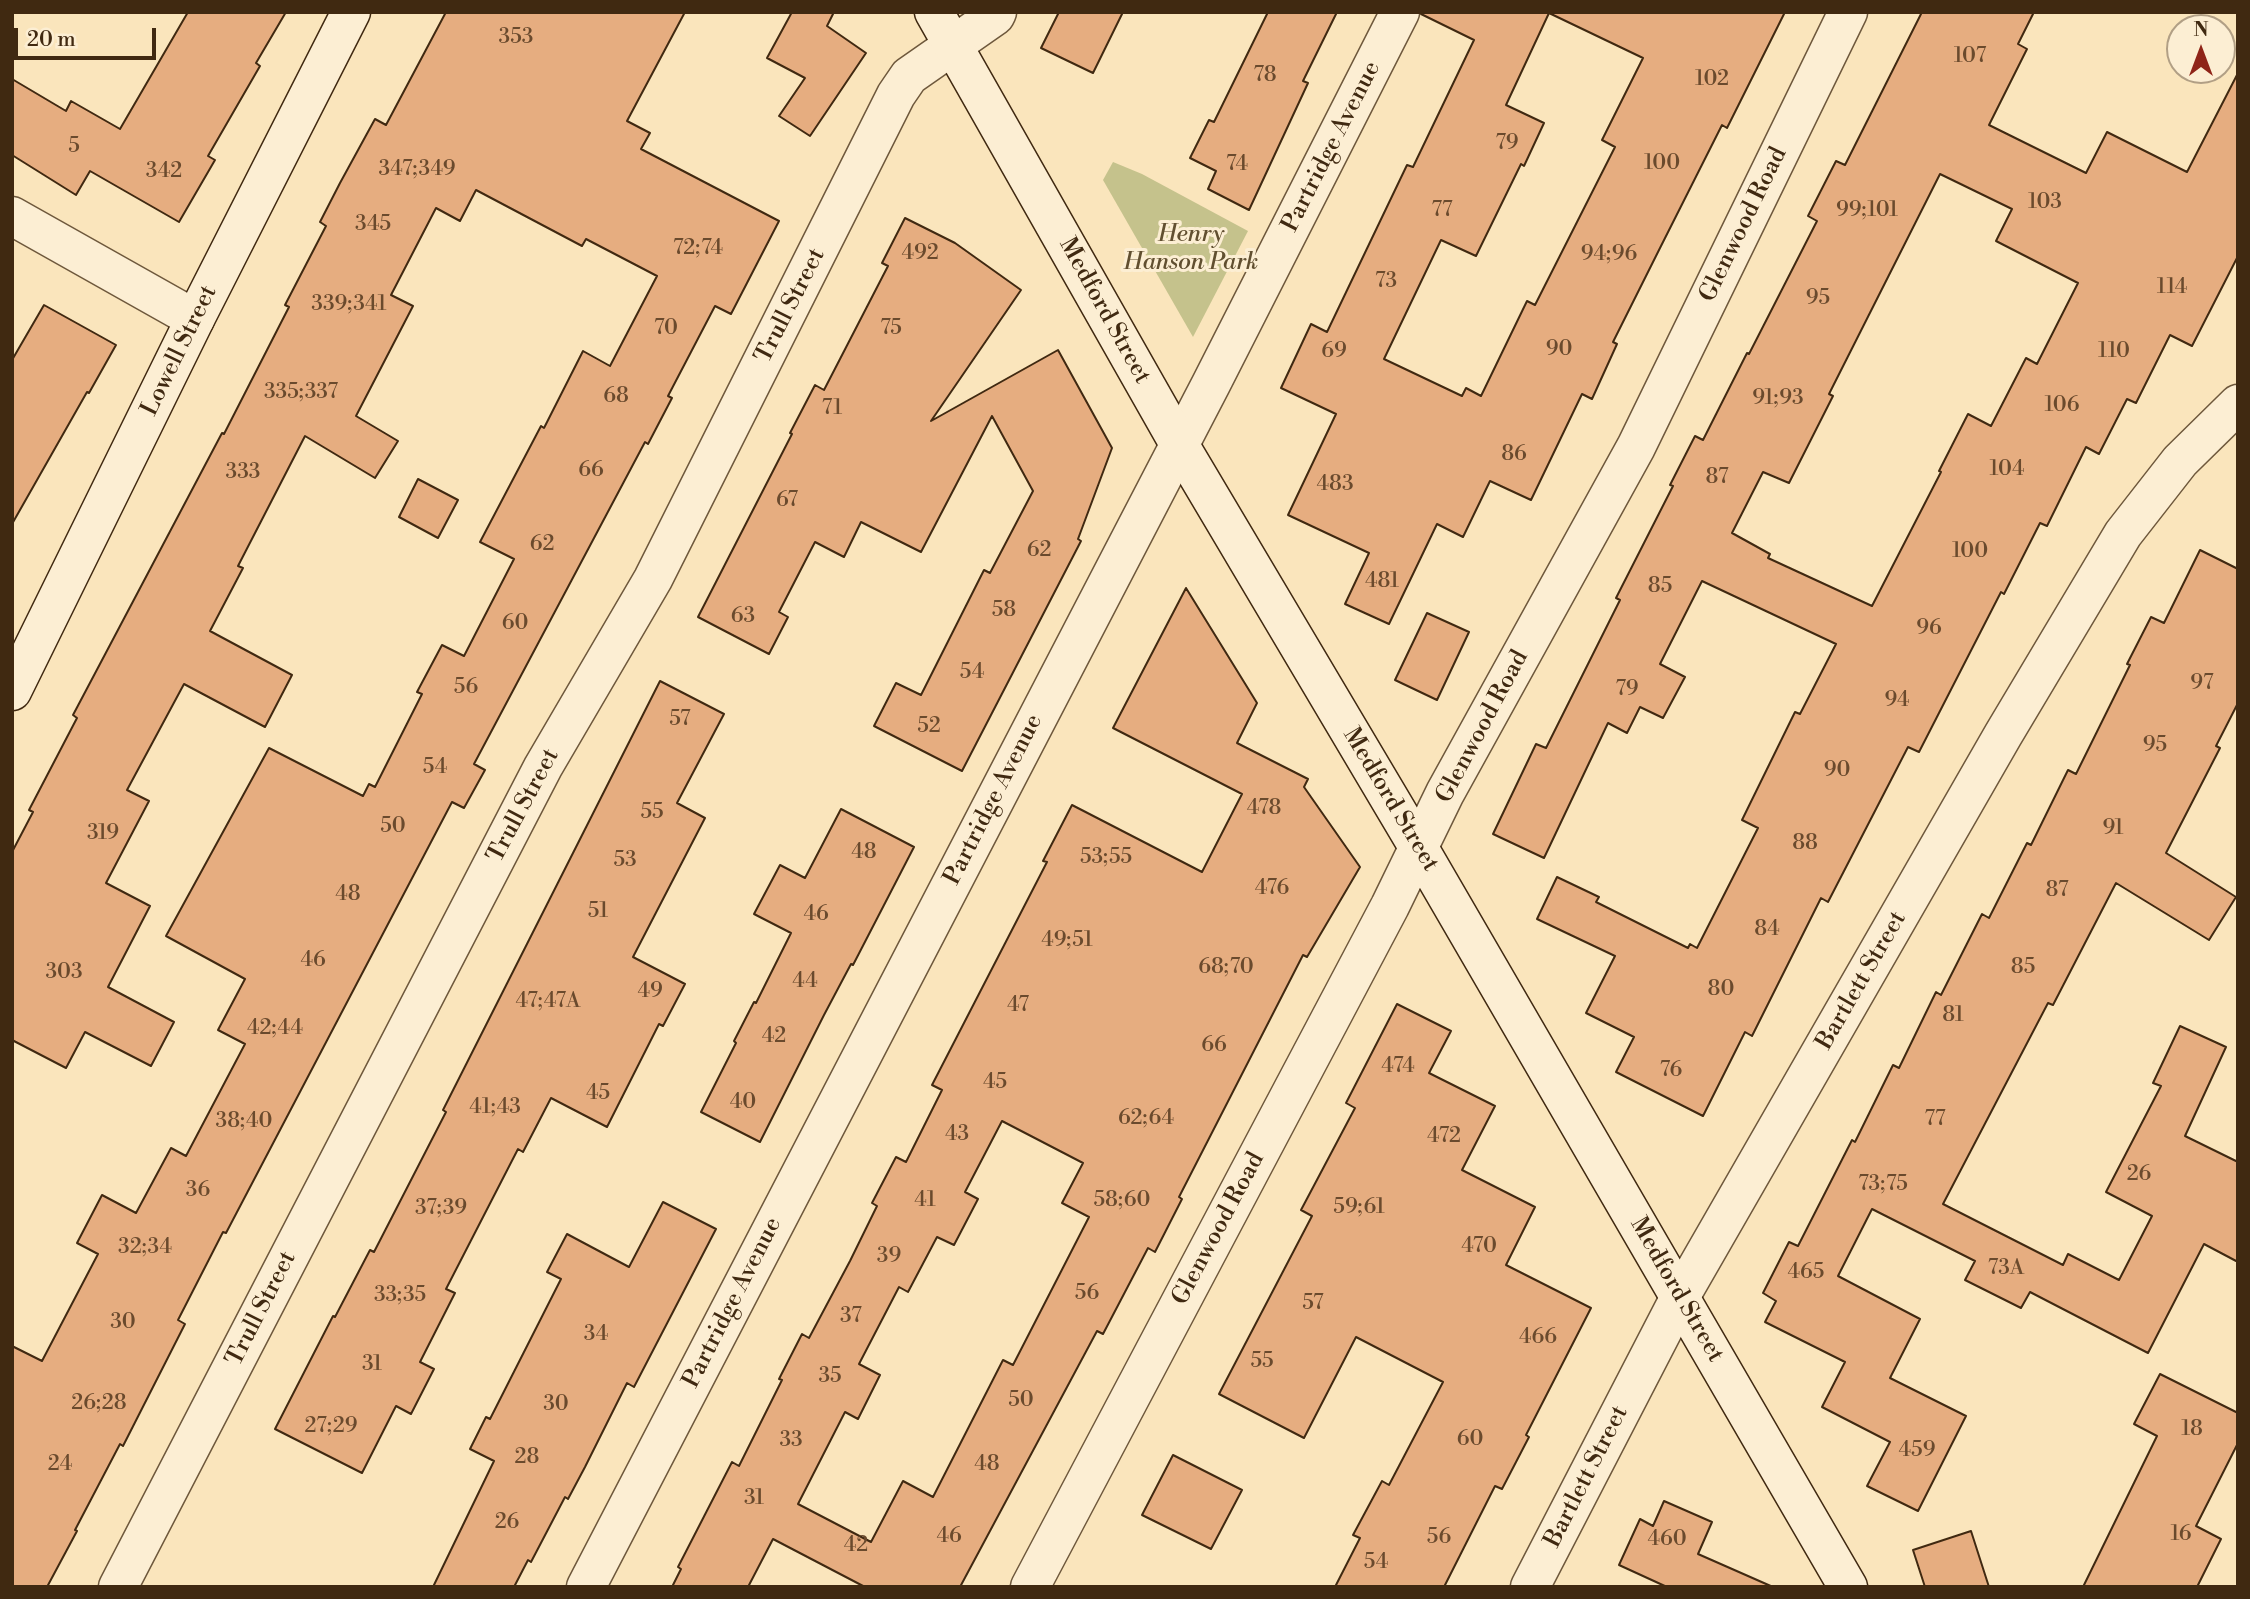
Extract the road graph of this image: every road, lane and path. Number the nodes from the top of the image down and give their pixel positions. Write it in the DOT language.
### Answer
graph roads {
  1 [pos="351,12"];
  2 [pos="934,12"];
  3 [pos="997,12"];
  4 [pos="1401,12"];
  5 [pos="1848,12"];
  6 [pos="954,46"];
  7 [pos="12,216"];
  8 [pos="195,319"];
  9 [pos="2238,404"];
  10 [pos="1179,444"];
  11 [pos="12,691"];
  12 [pos="1420,850"];
  13 [pos="1680,1297"];
  14 [pos="118,1587"];
  15 [pos="586,1587"];
  16 [pos="1031,1587"];
  17 [pos="1530,1587"];
  18 [pos="1848,1587"];
  1 -- 8 [label="street, Lowell Street"];
  2 -- 6 [label="street, Medford Street"];
  3 -- 6 [label="street, Trull Street"];
  4 -- 10 [label="street, Partridge Avenue"];
  5 -- 12 [label="street, Glenwood Road"];
  6 -- 10 [label="street, Medford Street"];
  6 -- 14 [label="street, Trull Street"];
  7 -- 8 [label="street"];
  8 -- 11 [label="street, Lowell Street"];
  9 -- 13 [label="street, Bartlett Street"];
  10 -- 12 [label="street, Medford Street"];
  10 -- 15 [label="street, Partridge Avenue"];
  12 -- 13 [label="street, Medford Street"];
  12 -- 16 [label="street, Glenwood Road"];
  13 -- 17 [label="street, Bartlett Street"];
  13 -- 18 [label="street, Medford Street"];
}
